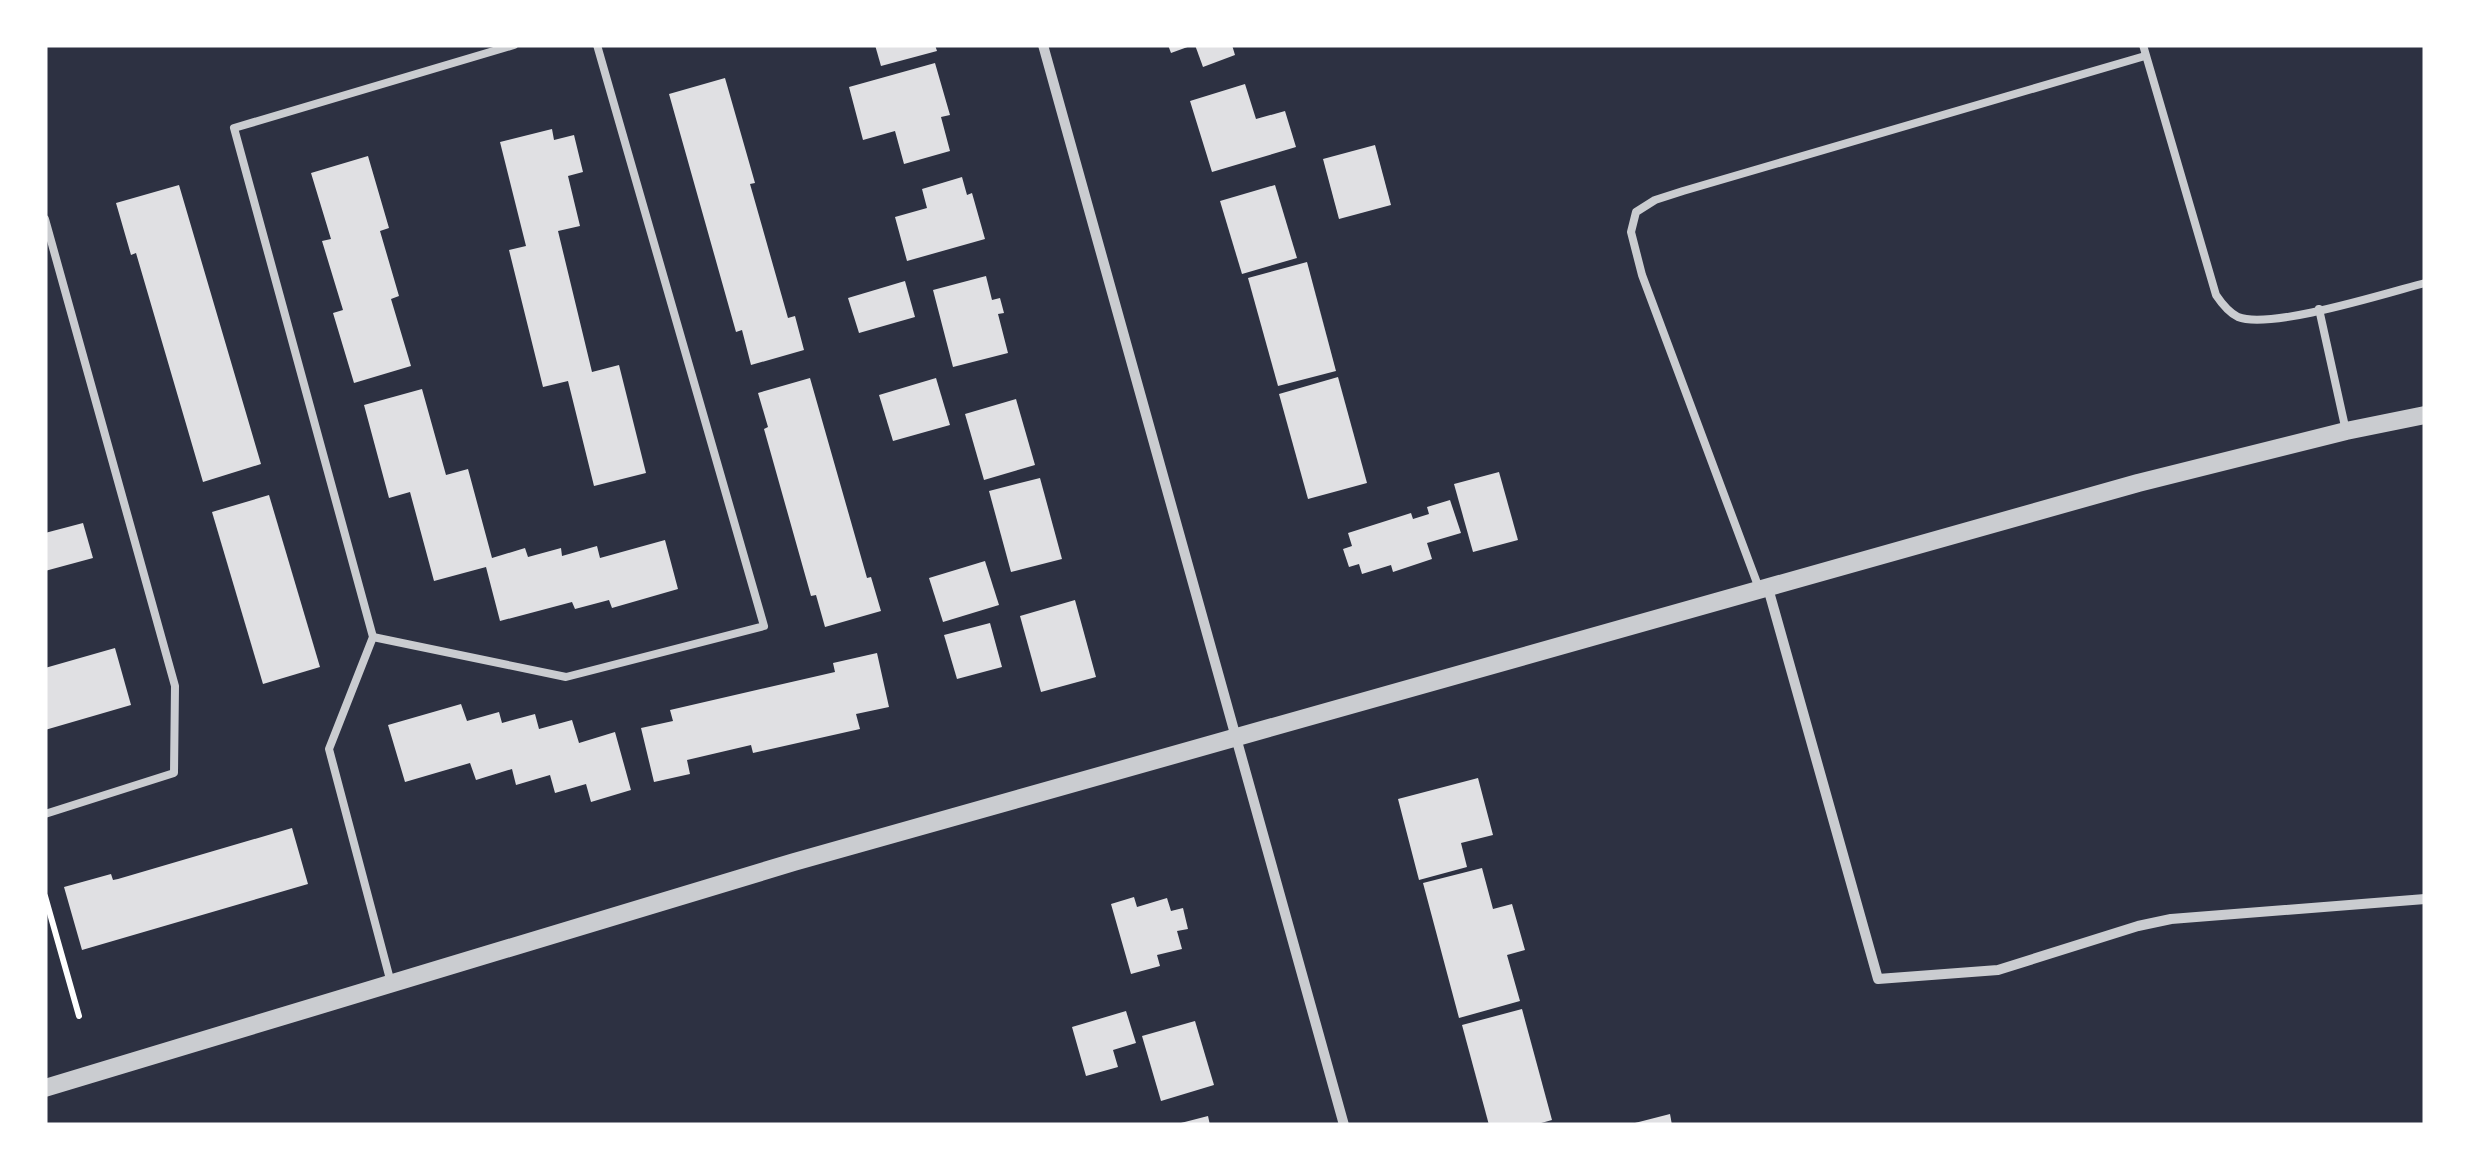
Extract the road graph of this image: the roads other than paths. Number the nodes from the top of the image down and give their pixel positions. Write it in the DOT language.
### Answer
graph roads {
  1 [pos="514,45"];
  2 [pos="597,45"];
  3 [pos="1043,45"];
  4 [pos="2143,45"];
  5 [pos="2146,56"];
  6 [pos="45,219"];
  7 [pos="2425,284"];
  8 [pos="2319,309"];
  9 [pos="2425,415"];
  10 [pos="2346,431"];
  11 [pos="1764,589"];
  12 [pos="373,637"];
  13 [pos="1237,738"];
  14 [pos="45,814"];
  15 [pos="2425,900"];
  16 [pos="391,983"];
  17 [pos="45,1088"];
  18 [pos="1344,1125"];
  1 -- 12 [label="lane"];
  2 -- 12 [label="lane"];
  3 -- 13 [label="street"];
  4 -- 5 [label="lane"];
  5 -- 8 [label="lane"];
  5 -- 11 [label="lane"];
  6 -- 14 [label="lane"];
  7 -- 8 [label="lane"];
  8 -- 10 [label="lane"];
  9 -- 10 [label="street"];
  10 -- 11 [label="street"];
  11 -- 13 [label="street"];
  11 -- 15 [label="street"];
  12 -- 16 [label="lane"];
  13 -- 16 [label="street"];
  13 -- 18 [label="street"];
  16 -- 17 [label="street"];
}
